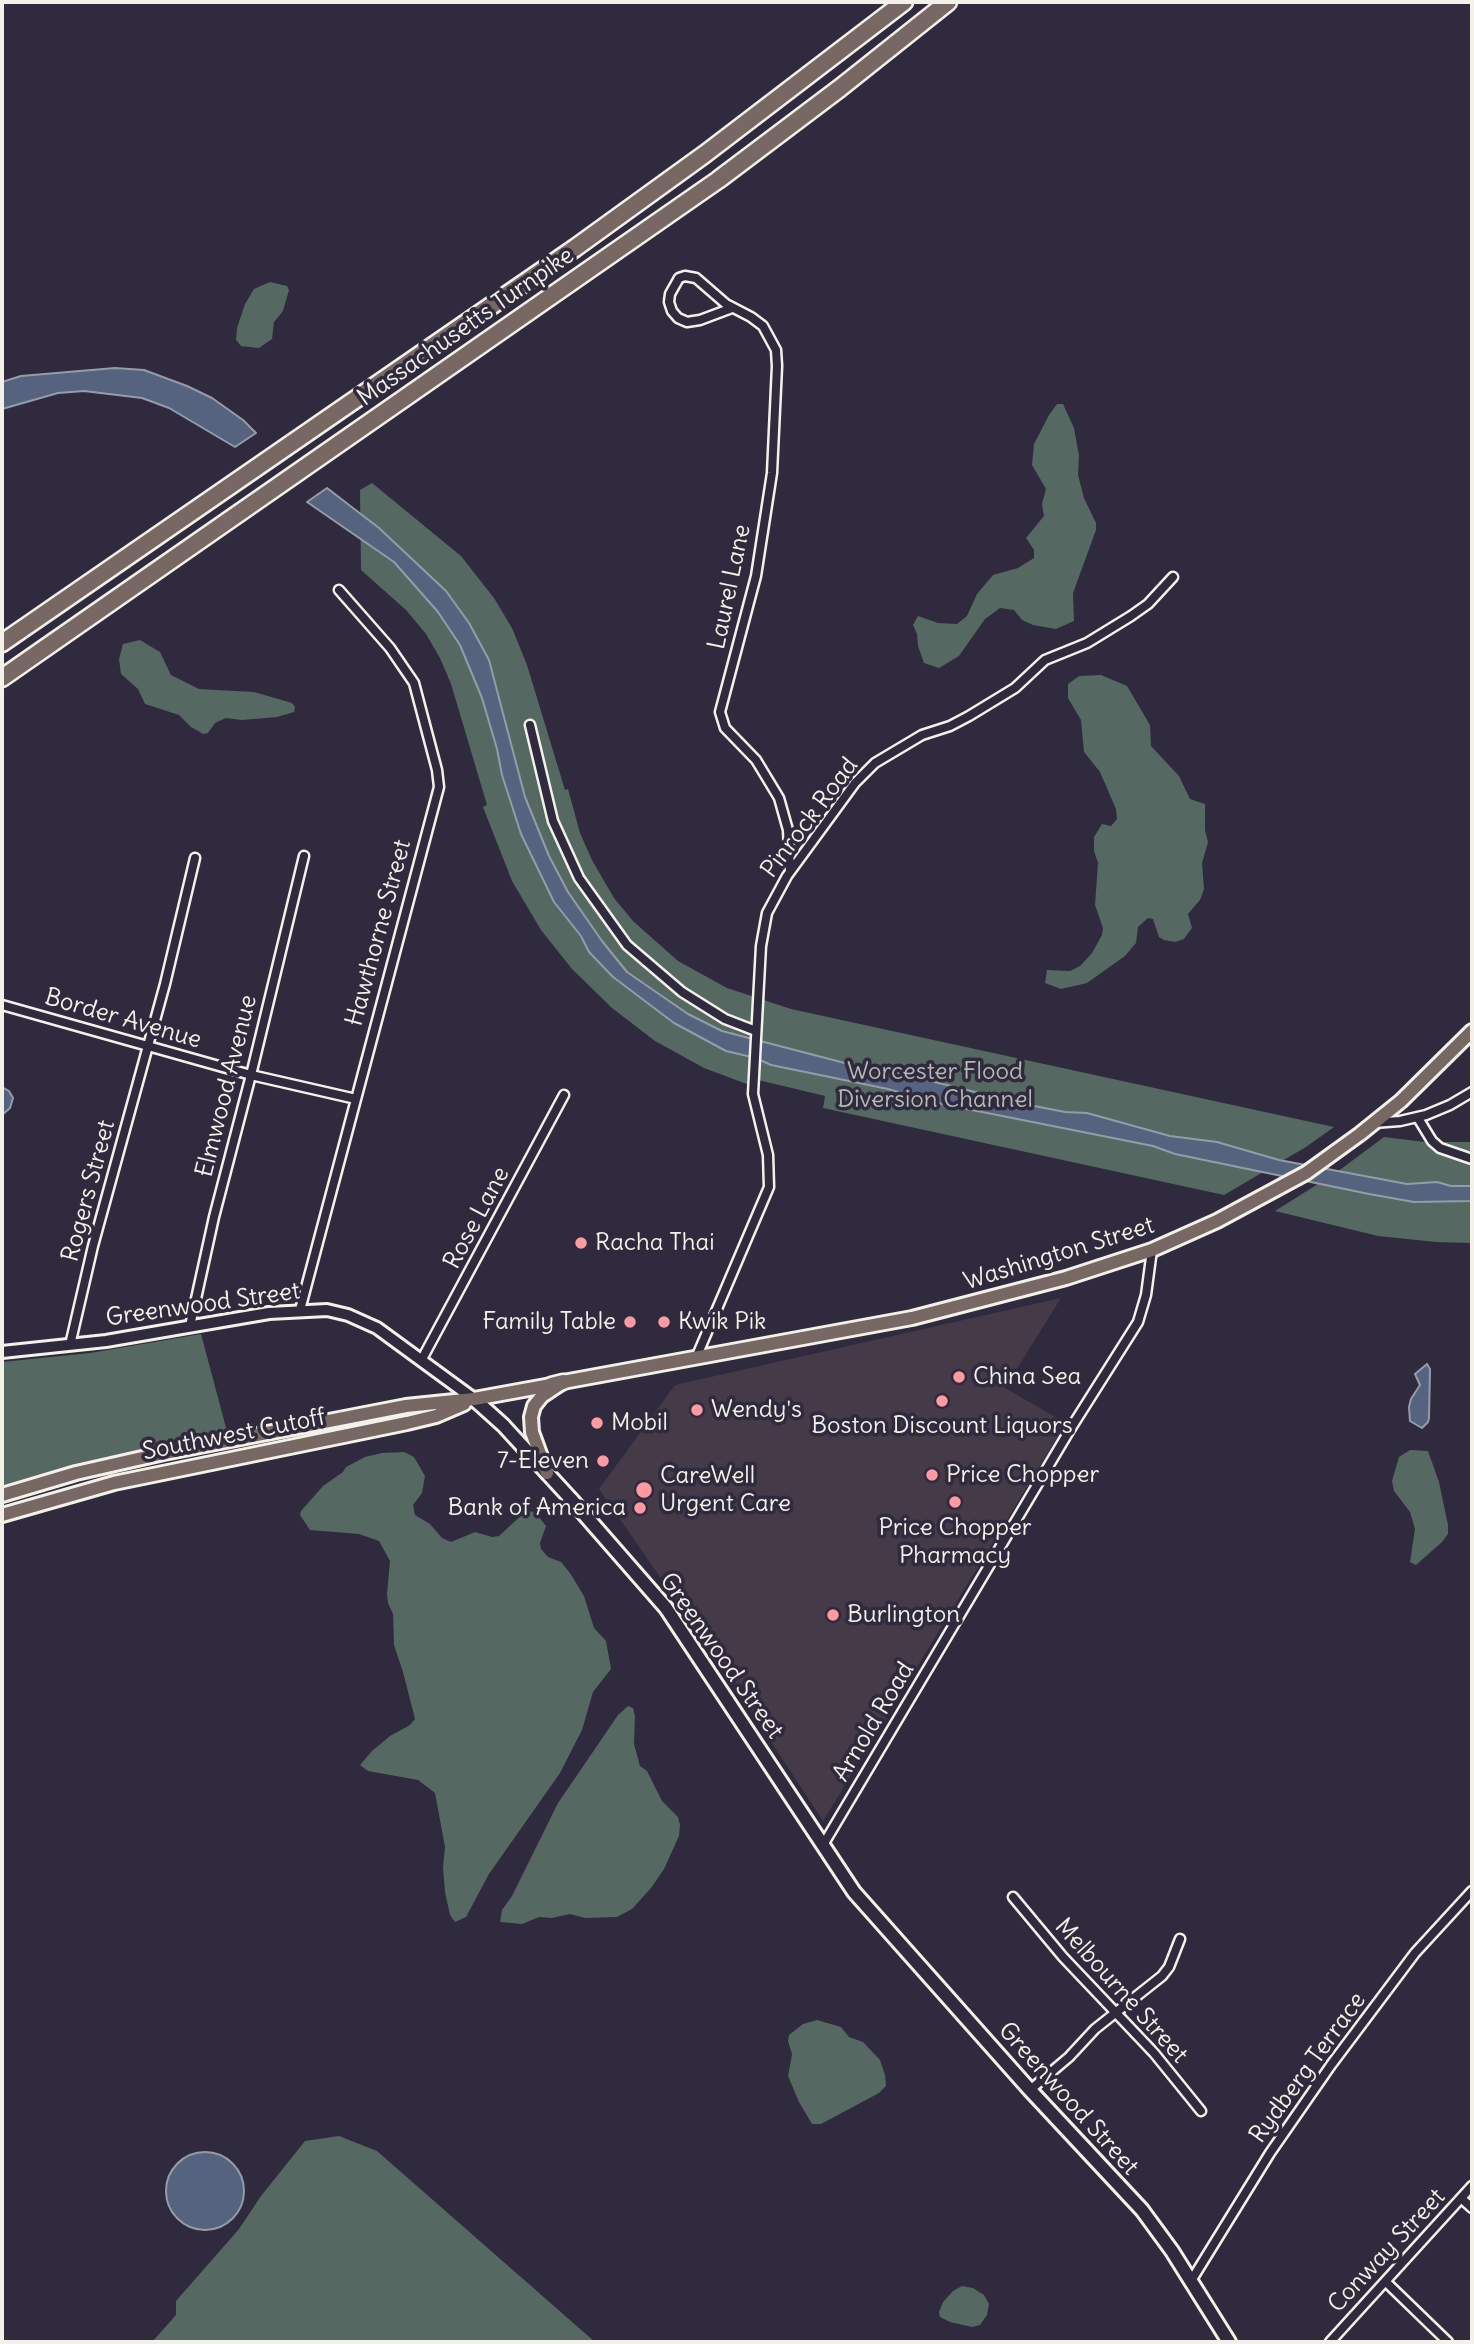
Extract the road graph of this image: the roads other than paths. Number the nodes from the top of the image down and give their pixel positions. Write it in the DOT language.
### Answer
graph roads {
  1 [pos="904,2"];
  2 [pos="948,2"];
  3 [pos="732,308"];
  4 [pos="1173,577"];
  5 [pos="339,590"];
  6 [pos="2,643"];
  7 [pos="2,678"];
  8 [pos="530,725"];
  9 [pos="303,856"];
  10 [pos="195,858"];
  11 [pos="789,872"];
  12 [pos="2,1005"];
  13 [pos="1472,1031"];
  14 [pos="756,1034"];
  15 [pos="148,1047"];
  16 [pos="251,1075"];
  17 [pos="1472,1092"];
  18 [pos="565,1095"];
  19 [pos="356,1099"];
  20 [pos="1418,1118"];
  21 [pos="1373,1124"];
  22 [pos="1472,1159"];
  23 [pos="1152,1250"];
  24 [pos="300,1310"];
  25 [pos="885,1323"];
  26 [pos="190,1326"];
  27 [pos="69,1345"];
  28 [pos="2,1352"];
  29 [pos="696,1358"];
  30 [pos="422,1359"];
  31 [pos="557,1384"];
  32 [pos="474,1399"];
  33 [pos="547,1474"];
  34 [pos="2,1495"];
  35 [pos="2,1515"];
  36 [pos="823,1845"];
  37 [pos="1472,1891"];
  38 [pos="1013,1897"];
  39 [pos="1180,1939"];
  40 [pos="1114,2013"];
  41 [pos="1030,2090"];
  42 [pos="1201,2111"];
  43 [pos="1472,2186"];
  44 [pos="1461,2199"];
  45 [pos="1472,2208"];
  46 [pos="1191,2281"];
  47 [pos="1386,2282"];
  48 [pos="1229,2342"];
  49 [pos="1330,2342"];
  50 [pos="1448,2342"];
  1 -- 6 [label="highway, Massachusetts Turnpike"];
  2 -- 7 [label="highway, Massachusetts Turnpike"];
  3 -- 3 [label="street, Laurel Lane"];
  3 -- 11 [label="street, Laurel Lane"];
  4 -- 11 [label="street, Pinrock Road"];
  5 -- 19 [label="street, Hawthorne Street"];
  8 -- 14 [label="street"];
  9 -- 16 [label="street, Elmwood Avenue"];
  10 -- 15 [label="street, Rogers Street"];
  11 -- 14 [label="street, Pinrock Road"];
  12 -- 15 [label="street, Border Avenue"];
  13 -- 21 [label="main road, Washington Street"];
  14 -- 29 [label="street, Pinrock Road"];
  15 -- 16 [label="street, Border Avenue"];
  15 -- 27 [label="street, Rogers Street"];
  16 -- 19 [label="street, Border Avenue"];
  16 -- 26 [label="street, Elmwood Avenue"];
  17 -- 20 [label="street"];
  18 -- 30 [label="street, Rose Lane"];
  19 -- 24 [label="street, Hawthorne Street"];
  20 -- 21 [label="street"];
  20 -- 22 [label="street"];
  21 -- 23 [label="main road, Washington Street"];
  23 -- 25 [label="main road, Washington Street"];
  23 -- 36 [label="street, Arnold Road"];
  24 -- 26 [label="street, Greenwood Street"];
  24 -- 30 [label="street, Greenwood Street"];
  25 -- 29 [label="main road, Southwest Cutoff"];
  26 -- 27 [label="street, Greenwood Street"];
  27 -- 28 [label="street, Greenwood Street"];
  29 -- 31 [label="main road, Southwest Cutoff"];
  30 -- 32 [label="street, Greenwood Street"];
  31 -- 32 [label="main road, Southwest Cutoff"];
  31 -- 33 [label="main road"];
  32 -- 33 [label="main road, Greenwood Street"];
  32 -- 34 [label="main road, Southwest Cutoff"];
  32 -- 35 [label="main road, Southwest Cutoff"];
  33 -- 36 [label="main road, Greenwood Street"];
  36 -- 41 [label="main road, Greenwood Street"];
  37 -- 46 [label="street, Rydberg Terrace"];
  38 -- 40 [label="street, Melbourne Street"];
  39 -- 40 [label="street"];
  40 -- 41 [label="street"];
  40 -- 42 [label="street, Melbourne Street"];
  41 -- 46 [label="main road, Greenwood Street"];
  43 -- 44 [label="street, Conway Street"];
  44 -- 45 [label="street"];
  44 -- 47 [label="street, Conway Street"];
  46 -- 48 [label="main road, Greenwood Street"];
  47 -- 49 [label="street, Conway Street"];
  47 -- 50 [label="street"];
}
